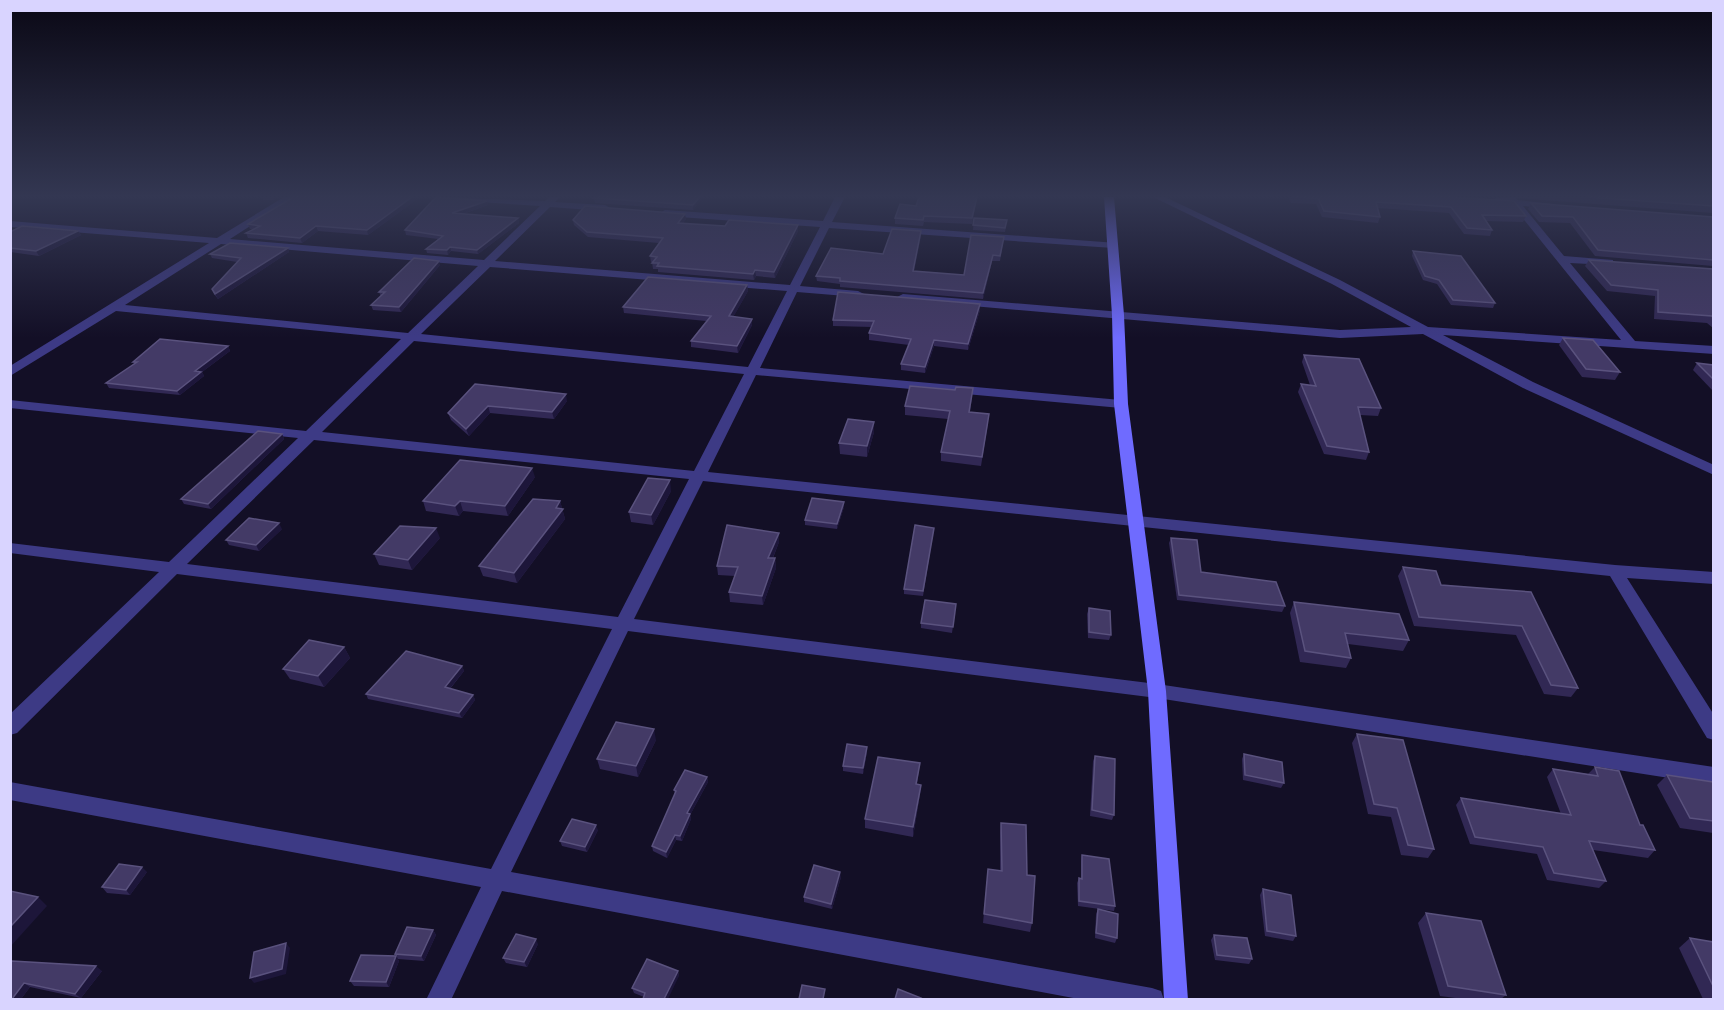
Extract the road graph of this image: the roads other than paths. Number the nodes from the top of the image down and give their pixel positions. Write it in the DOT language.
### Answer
graph roads {
  1 [pos="214,244"];
  2 [pos="257,244"];
  3 [pos="506,244"];
  4 [pos="816,244"];
  5 [pos="1101,244"];
  6 [pos="1257,244"];
  7 [pos="1549,244"];
  8 [pos="1113,245"];
  9 [pos="1561,259"];
  10 [pos="487,263"];
  11 [pos="1620,263"];
  12 [pos="794,288"];
  13 [pos="113,308"];
  14 [pos="1118,315"];
  15 [pos="1425,330"];
  16 [pos="410,338"];
  17 [pos="1631,344"];
  18 [pos="1713,350"];
  19 [pos="752,371"];
  20 [pos="10,372"];
  21 [pos="10,404"];
  22 [pos="1121,404"];
  23 [pos="310,435"];
  24 [pos="1713,471"];
  25 [pos="698,476"];
  26 [pos="1137,522"];
  27 [pos="10,548"];
  28 [pos="174,568"];
  29 [pos="1615,571"];
  30 [pos="1713,578"];
  31 [pos="622,626"];
  32 [pos="1157,691"];
  33 [pos="10,727"];
  34 [pos="1713,732"];
  35 [pos="1713,776"];
  36 [pos="10,791"];
  37 [pos="496,880"];
  38 [pos="438,999"];
  39 [pos="1152,999"];
  40 [pos="1176,999"];
  1 -- 13 [label="street"];
  2 -- 10 [label="street"];
  3 -- 10 [label="street"];
  4 -- 12 [label="street"];
  5 -- 8 [label="street"];
  6 -- 15 [label="street"];
  7 -- 9 [label="street"];
  8 -- 14 [label="street"];
  9 -- 11 [label="street"];
  9 -- 17 [label="street"];
  10 -- 12 [label="street"];
  10 -- 16 [label="street"];
  12 -- 14 [label="street"];
  12 -- 19 [label="street"];
  13 -- 16 [label="street"];
  13 -- 20 [label="street"];
  14 -- 15 [label="street"];
  14 -- 22 [label="street"];
  15 -- 17 [label="street"];
  15 -- 24 [label="street"];
  16 -- 19 [label="street"];
  16 -- 23 [label="street"];
  17 -- 18 [label="street"];
  19 -- 22 [label="street"];
  19 -- 25 [label="street"];
  21 -- 23 [label="street"];
  22 -- 26 [label="street"];
  23 -- 25 [label="street"];
  23 -- 28 [label="street"];
  25 -- 26 [label="street"];
  25 -- 31 [label="street"];
  26 -- 29 [label="street"];
  26 -- 32 [label="street"];
  27 -- 28 [label="street"];
  28 -- 31 [label="street"];
  28 -- 33 [label="street"];
  29 -- 30 [label="street"];
  29 -- 34 [label="street"];
  31 -- 32 [label="street"];
  31 -- 37 [label="street"];
  32 -- 35 [label="street"];
  32 -- 40 [label="street"];
  36 -- 37 [label="street"];
  37 -- 38 [label="street"];
  37 -- 39 [label="street"];
}
